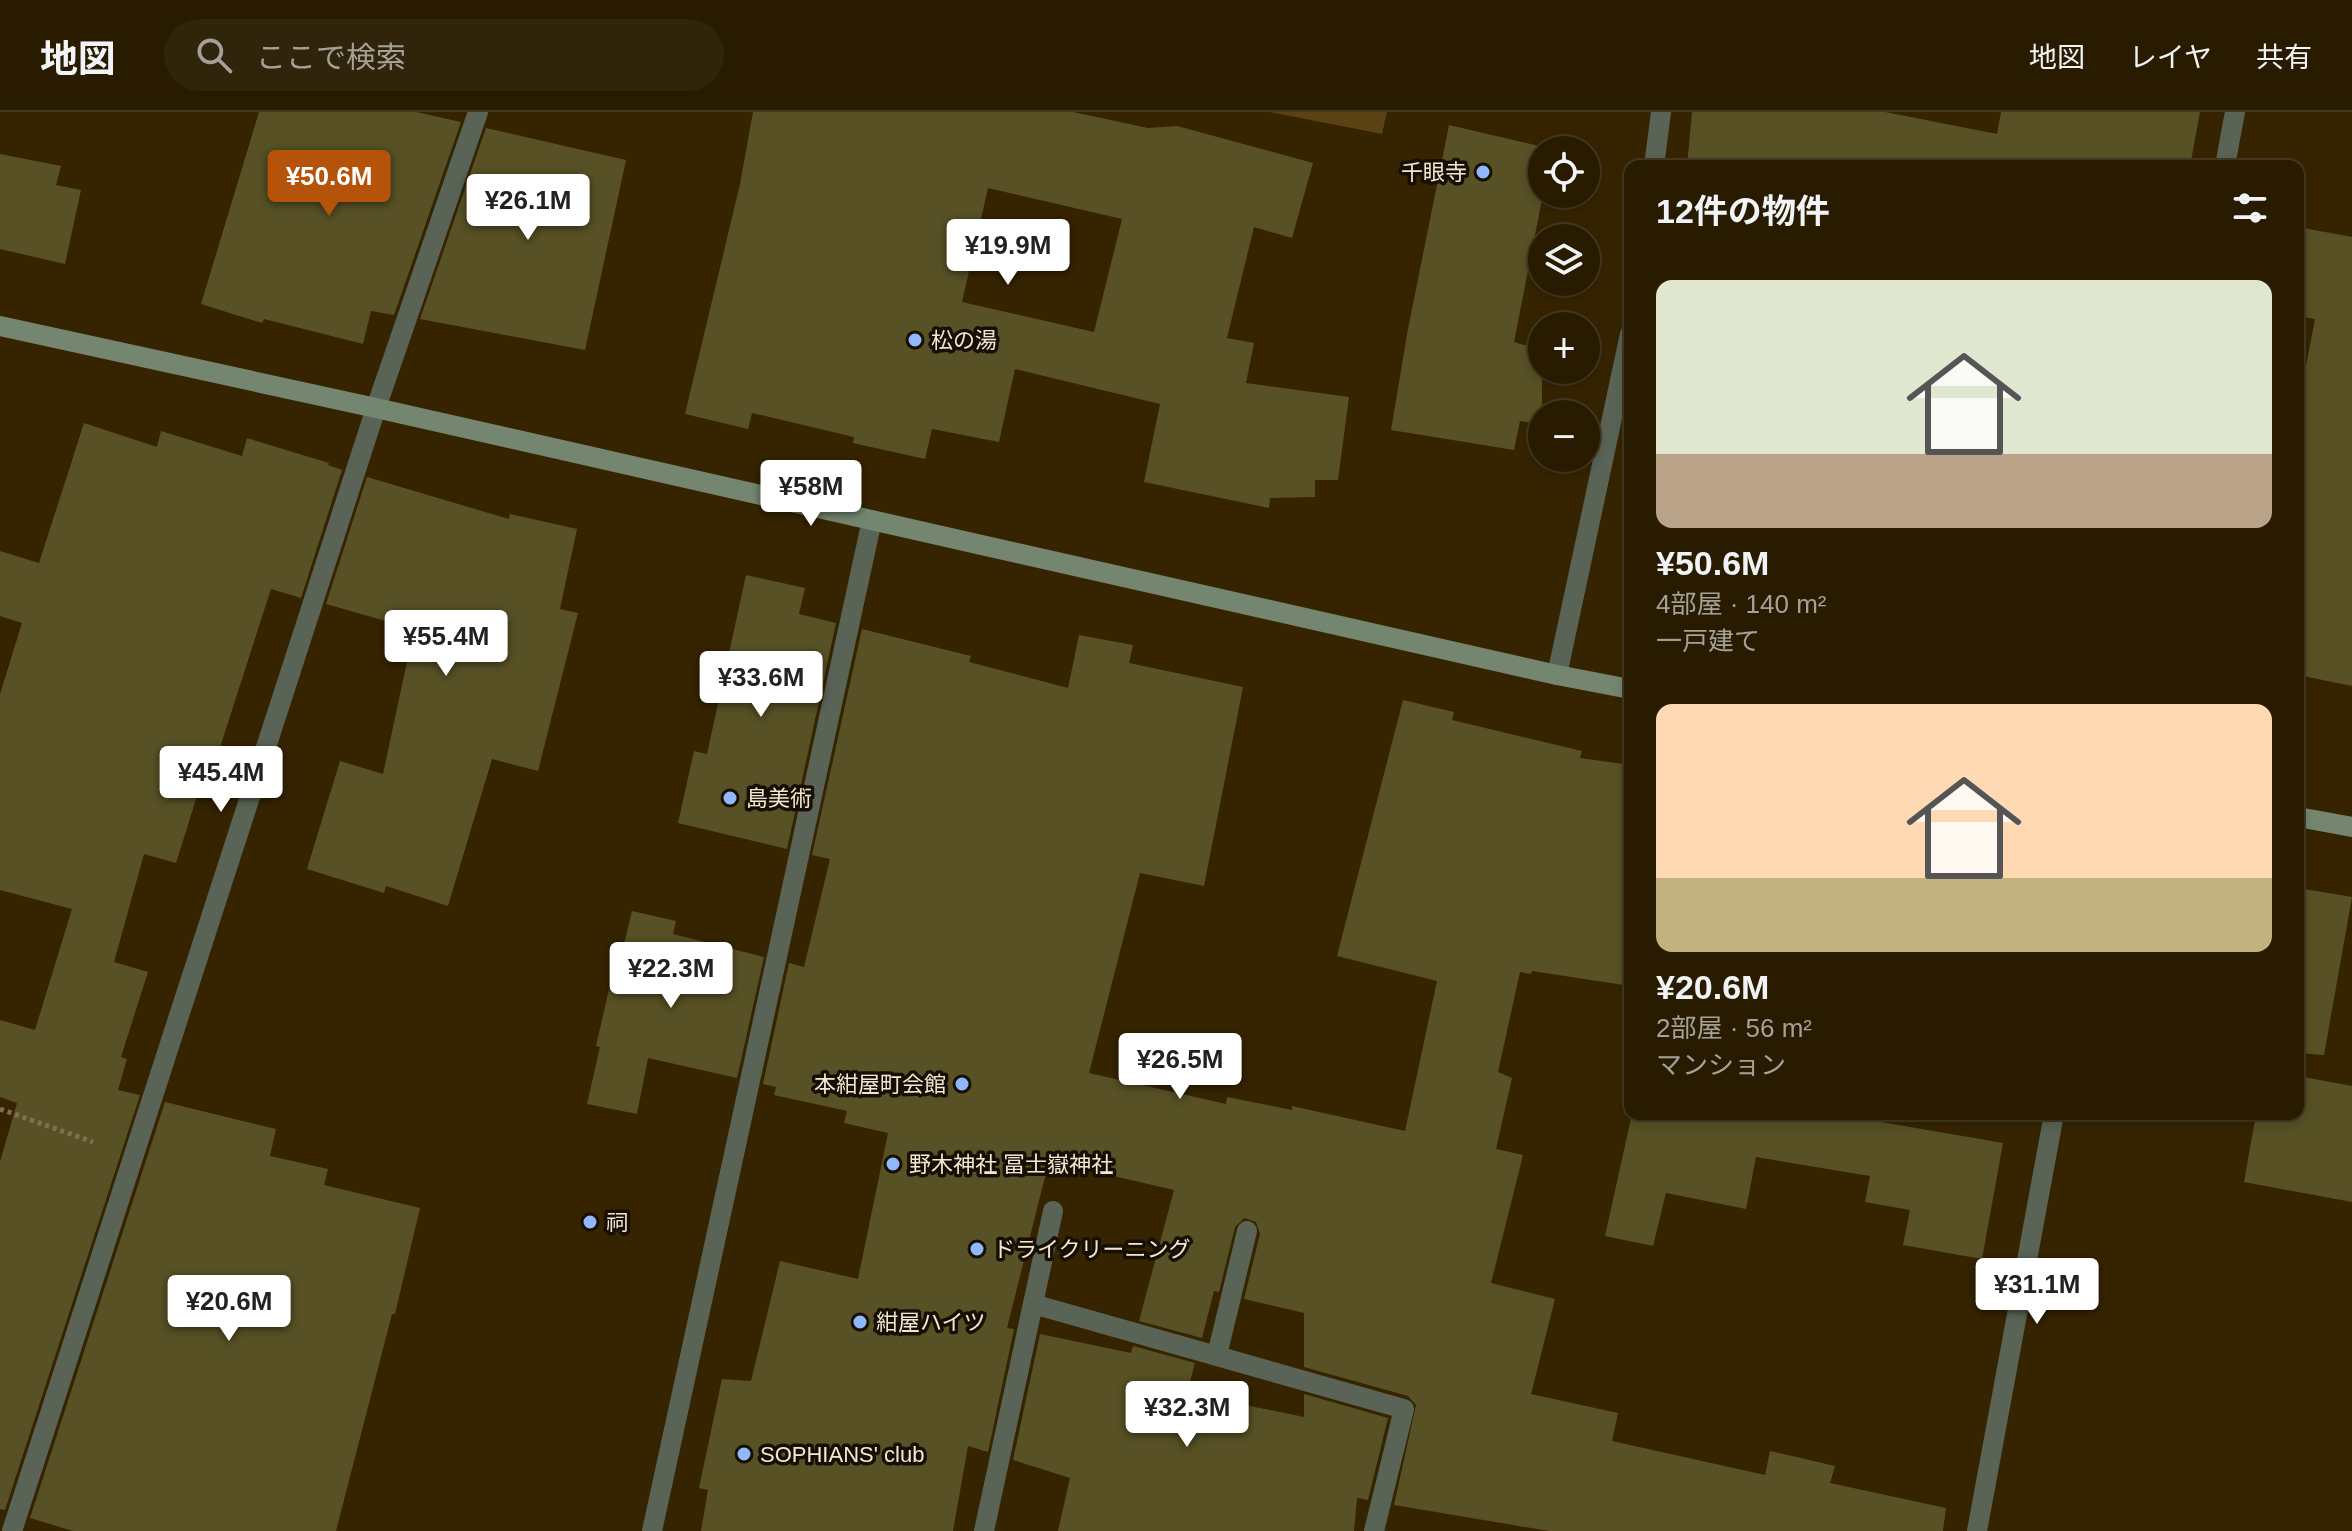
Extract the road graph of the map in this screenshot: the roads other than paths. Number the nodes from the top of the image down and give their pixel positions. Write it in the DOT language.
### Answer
graph roads {
  1 [pos="478,112"];
  2 [pos="1661,112"];
  3 [pos="2235,112"];
  4 [pos="1655,160"];
  5 [pos="2226,160"];
  6 [pos="0,326"];
  7 [pos="1624,362"];
  8 [pos="376,408"];
  9 [pos="872,520"];
  10 [pos="1557,675"];
  11 [pos="1624,688"];
  12 [pos="2304,818"];
  13 [pos="2352,827"];
  14 [pos="2053,1120"];
  15 [pos="1053,1211"];
  16 [pos="1247,1231"];
  17 [pos="1033,1304"];
  18 [pos="1217,1355"];
  19 [pos="12,1531"];
  20 [pos="652,1531"];
  21 [pos="984,1531"];
  22 [pos="1374,1531"];
  23 [pos="1977,1531"];
  1 -- 8 [label="street"];
  2 -- 4 [label="street"];
  3 -- 5 [label="street"];
  6 -- 8 [label="street"];
  7 -- 10 [label="street"];
  8 -- 9 [label="street"];
  8 -- 19 [label="street"];
  9 -- 10 [label="street"];
  9 -- 20 [label="street"];
  10 -- 11 [label="street"];
  12 -- 13 [label="street"];
  14 -- 23 [label="street"];
  15 -- 17 [label="street"];
  16 -- 18 [label="street"];
  17 -- 18 [label="street"];
  17 -- 21 [label="street"];
  18 -- 22 [label="street"];
}
